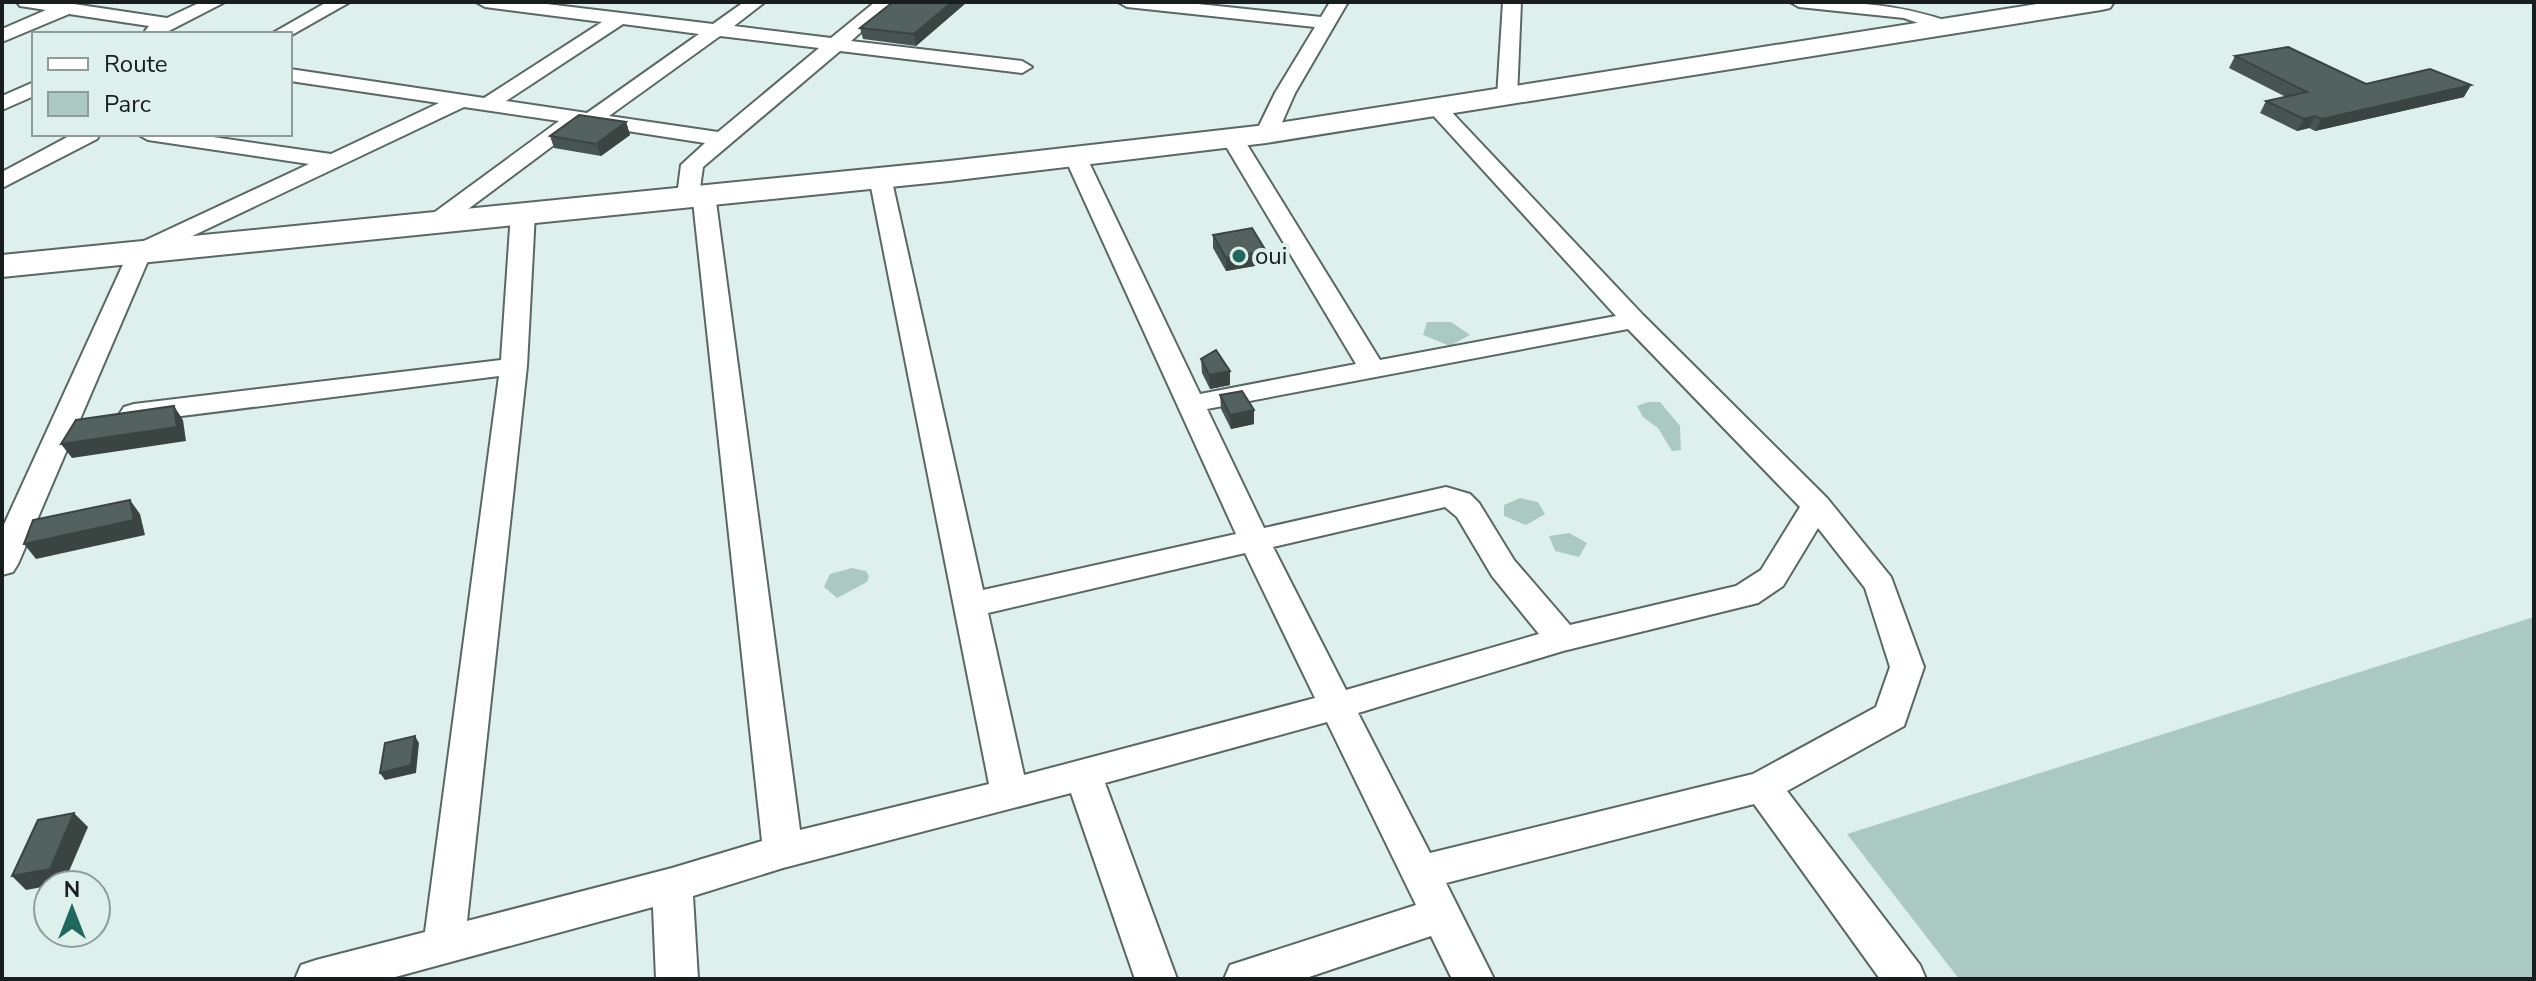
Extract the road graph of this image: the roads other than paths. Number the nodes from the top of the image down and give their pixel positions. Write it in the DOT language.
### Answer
graph roads {
  1 [pos="26,2"];
  2 [pos="216,2"];
  3 [pos="341,2"];
  4 [pos="485,2"];
  5 [pos="756,2"];
  6 [pos="886,2"];
  7 [pos="1127,2"];
  8 [pos="1339,2"];
  9 [pos="1512,2"];
  10 [pos="1799,2"];
  11 [pos="2101,2"];
  12 [pos="67,8"];
  13 [pos="1906,8"];
  14 [pos="620,18"];
  15 [pos="1326,23"];
  16 [pos="170,24"];
  17 [pos="1946,27"];
  18 [pos="717,30"];
  19 [pos="153,32"];
  20 [pos="284,32"];
  21 [pos="6,34"];
  22 [pos="32,36"];
  23 [pos="836,45"];
  24 [pos="1022,67"];
  25 [pos="292,75"];
  26 [pos="32,89"];
  27 [pos="1507,97"];
  28 [pos="460,101"];
  29 [pos="2,104"];
  30 [pos="486,105"];
  31 [pos="1437,108"];
  32 [pos="584,119"];
  33 [pos="1266,134"];
  34 [pos="85,136"];
  35 [pos="162,136"];
  36 [pos="1232,138"];
  37 [pos="722,139"];
  38 [pos="1075,156"];
  39 [pos="335,161"];
  40 [pos="2,163"];
  41 [pos="26,167"];
  42 [pos="880,177"];
  43 [pos="2,181"];
  44 [pos="696,195"];
  45 [pos="523,213"];
  46 [pos="436,222"];
  47 [pos="140,252"];
  48 [pos="2,266"];
  49 [pos="1634,320"];
  50 [pos="514,366"];
  51 [pos="1373,370"];
  52 [pos="1191,404"];
  53 [pos="65,422"];
  54 [pos="1816,505"];
  55 [pos="1254,540"];
  56 [pos="2,564"];
  57 [pos="970,605"];
  58 [pos="1563,639"];
  59 [pos="1337,706"];
  60 [pos="1083,774"];
  61 [pos="1762,787"];
  62 [pos="1010,794"];
  63 [pos="783,851"];
  64 [pos="1420,873"];
  65 [pos="672,885"];
  66 [pos="1441,915"];
  67 [pos="444,944"];
  68 [pos="316,979"];
  69 [pos="677,979"];
  70 [pos="1156,979"];
  71 [pos="1245,979"];
  72 [pos="1473,979"];
  73 [pos="1905,979"];
  1 -- 12 [label="street"];
  2 -- 16 [label="street"];
  3 -- 20 [label="street"];
  4 -- 14 [label="street"];
  5 -- 18 [label="street"];
  6 -- 23 [label="street"];
  7 -- 15 [label="street"];
  8 -- 15 [label="street"];
  9 -- 27 [label="street"];
  10 -- 13 [label="street"];
  11 -- 17 [label="main road"];
  12 -- 16 [label="street"];
  12 -- 21 [label="street"];
  13 -- 17 [label="street"];
  14 -- 18 [label="street"];
  14 -- 30 [label="street"];
  15 -- 33 [label="street"];
  16 -- 19 [label="street"];
  17 -- 27 [label="main road"];
  18 -- 23 [label="street"];
  18 -- 32 [label="street"];
  21 -- 22 [label="street"];
  23 -- 24 [label="street"];
  23 -- 37 [label="street"];
  25 -- 28 [label="street"];
  26 -- 29 [label="street"];
  27 -- 31 [label="main road"];
  28 -- 30 [label="street"];
  28 -- 39 [label="street"];
  30 -- 32 [label="street"];
  31 -- 33 [label="main road"];
  31 -- 49 [label="street"];
  32 -- 37 [label="street"];
  32 -- 46 [label="street"];
  33 -- 36 [label="main road"];
  34 -- 41 [label="street"];
  35 -- 39 [label="street"];
  36 -- 38 [label="main road"];
  36 -- 51 [label="street"];
  37 -- 44 [label="street"];
  38 -- 42 [label="main road"];
  38 -- 52 [label="street"];
  39 -- 47 [label="street"];
  40 -- 41 [label="street"];
  41 -- 43 [label="street"];
  42 -- 44 [label="main road"];
  42 -- 57 [label="street"];
  44 -- 45 [label="main road"];
  44 -- 63 [label="street"];
  45 -- 46 [label="main road"];
  45 -- 50 [label="street"];
  46 -- 47 [label="main road"];
  47 -- 48 [label="main road"];
  47 -- 53 [label="street"];
  49 -- 51 [label="street"];
  49 -- 54 [label="street"];
  50 -- 53 [label="street"];
  50 -- 67 [label="street"];
  51 -- 52 [label="street"];
  52 -- 55 [label="street"];
  53 -- 56 [label="street"];
  54 -- 58 [label="street"];
  54 -- 61 [label="street"];
  55 -- 57 [label="street"];
  55 -- 58 [label="street"];
  55 -- 59 [label="street"];
  57 -- 62 [label="street"];
  58 -- 59 [label="street"];
  59 -- 60 [label="street"];
  59 -- 64 [label="street"];
  60 -- 62 [label="street"];
  60 -- 70 [label="street"];
  61 -- 64 [label="street"];
  61 -- 73 [label="street"];
  62 -- 63 [label="street"];
  63 -- 65 [label="street"];
  64 -- 66 [label="street"];
  65 -- 67 [label="street"];
  65 -- 69 [label="street"];
  66 -- 71 [label="street"];
  66 -- 72 [label="street"];
  67 -- 68 [label="street"];
}
